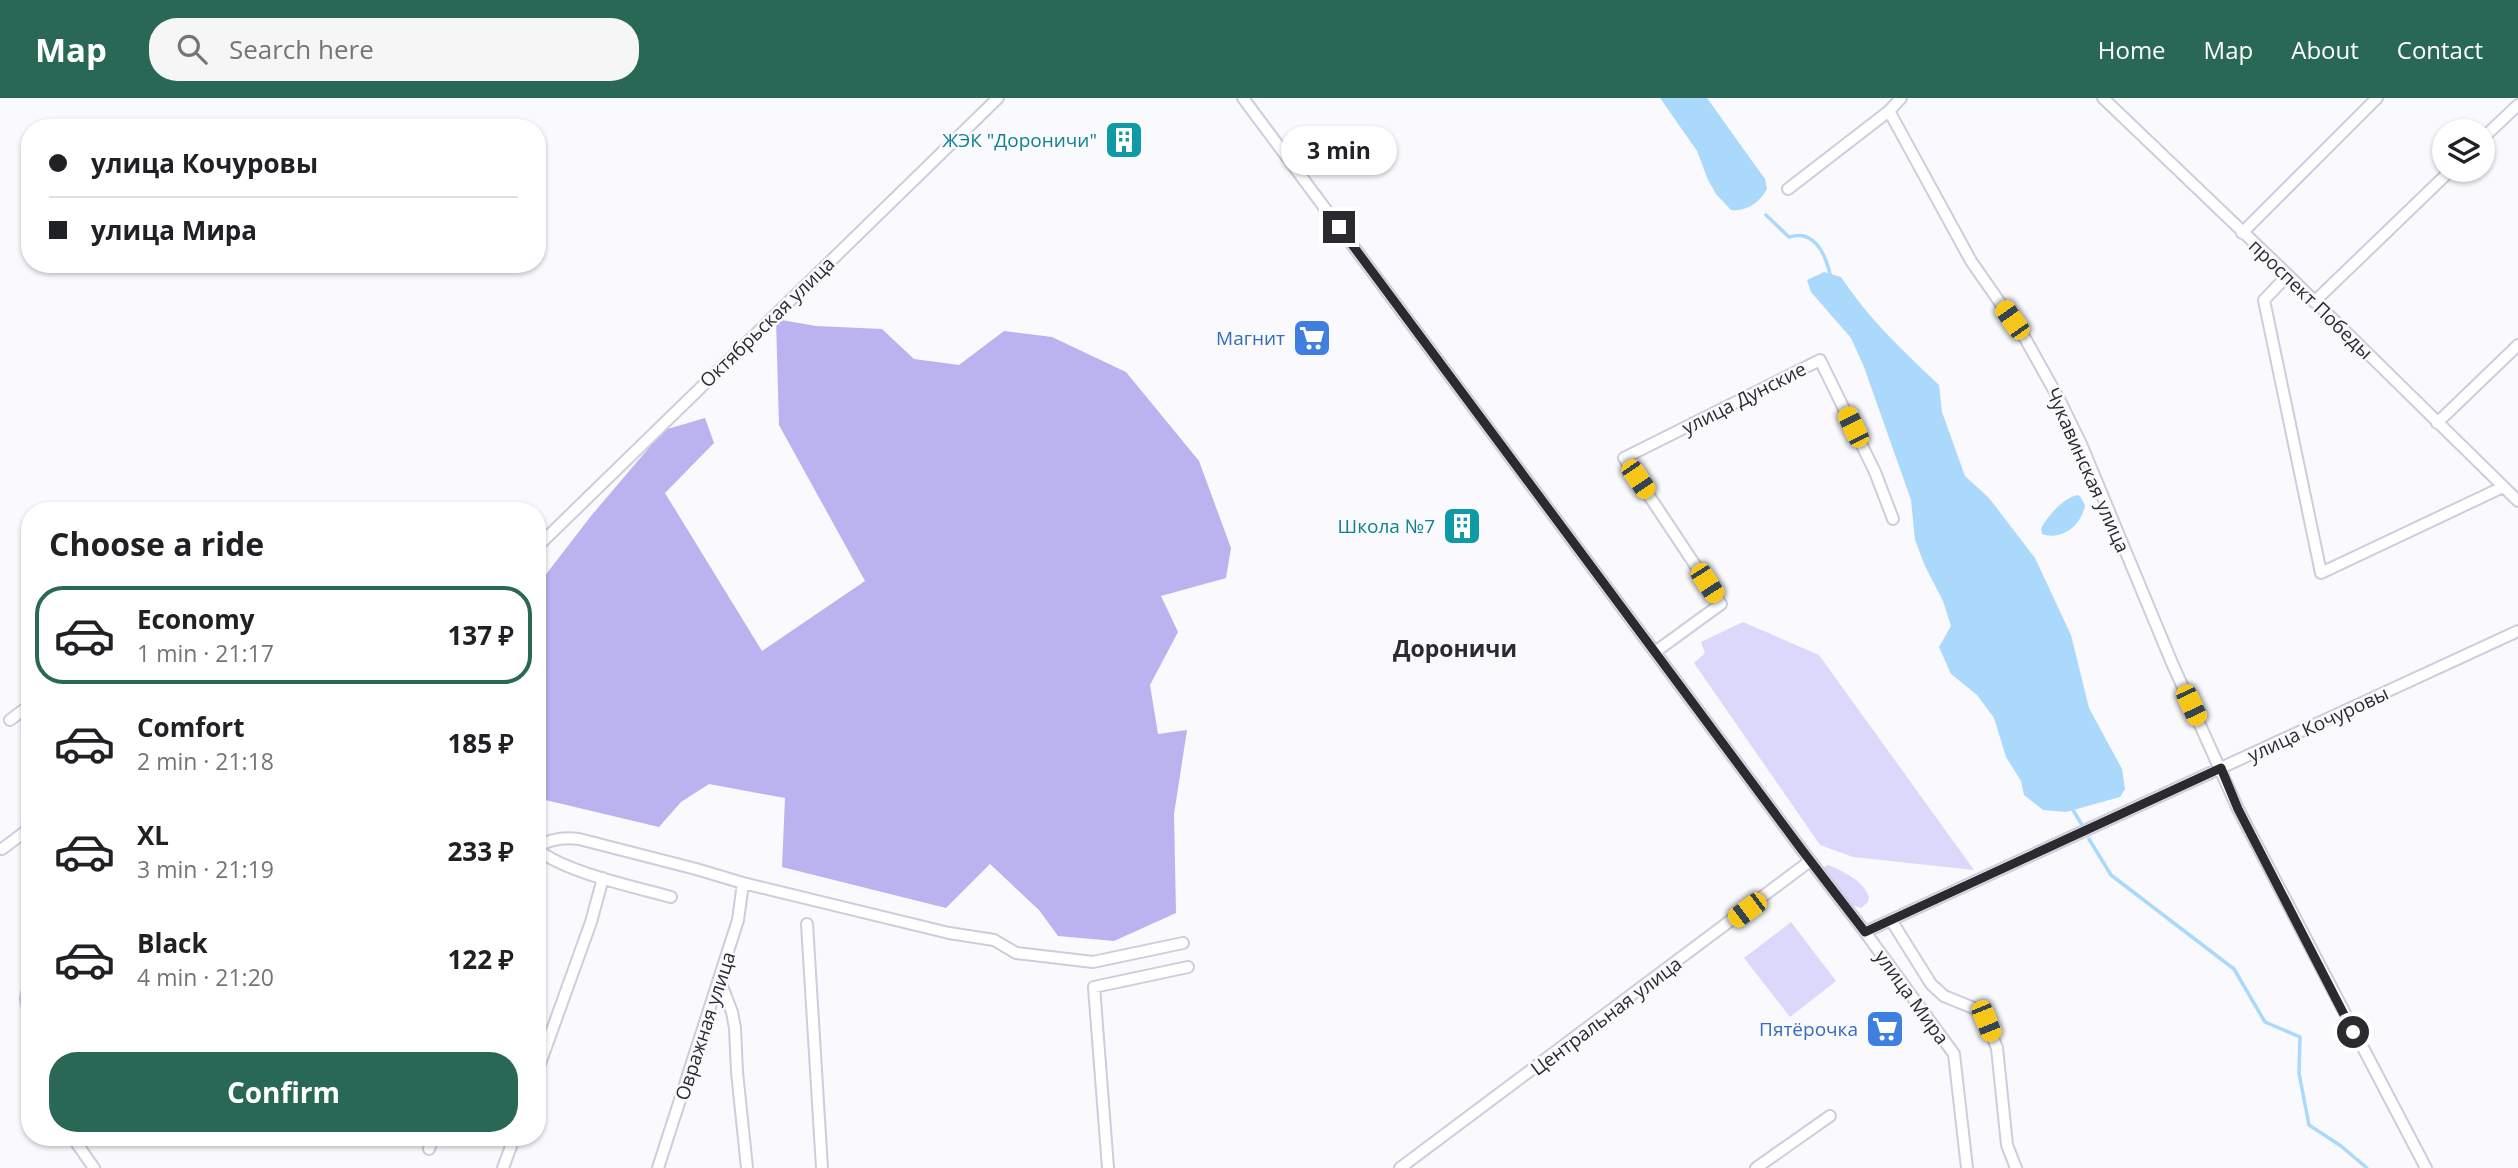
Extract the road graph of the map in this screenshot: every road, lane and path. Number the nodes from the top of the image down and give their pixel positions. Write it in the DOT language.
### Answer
graph roads {
  1 [pos="998,98"];
  2 [pos="1243,98"];
  3 [pos="1901,98"];
  4 [pos="2377,98"];
  5 [pos="2110,100"];
  6 [pos="2518,105"];
  7 [pos="1889,111"];
  8 [pos="2495,127"];
  9 [pos="2439,182"];
  10 [pos="1788,189"];
  11 [pos="2242,233"];
  12 [pos="2288,275"];
  13 [pos="2314,302"];
  14 [pos="2518,345"];
  15 [pos="2437,423"];
  16 [pos="2502,487"];
  17 [pos="2518,502"];
  18 [pos="1893,519"];
  19 [pos="546,538"];
  20 [pos="2518,631"];
  21 [pos="1655,652"];
  22 [pos="21,712"];
  23 [pos="10,720"];
  24 [pos="2221,768"];
  25 [pos="21,835"];
  26 [pos="546,845"];
  27 [pos="2,849"];
  28 [pos="546,856"];
  29 [pos="1810,861"];
  30 [pos="603,878"];
  31 [pos="743,883"];
  32 [pos="671,897"];
  33 [pos="1891,920"];
  34 [pos="807,925"];
  35 [pos="1865,932"];
  36 [pos="1183,943"];
  37 [pos="1188,967"];
  38 [pos="720,981"];
  39 [pos="546,1047"];
  40 [pos="1830,1116"];
  41 [pos="79,1146"];
  42 [pos="511,1146"];
  43 [pos="94,1168"];
  44 [pos="502,1168"];
  45 [pos="659,1168"];
  46 [pos="747,1168"];
  47 [pos="822,1168"];
  48 [pos="1108,1168"];
  49 [pos="1400,1168"];
  50 [pos="1756,1168"];
  51 [pos="1967,1168"];
  52 [pos="2016,1168"];
  53 [pos="2426,1168"];
  1 -- 19 [label="street, Октябрьская улица"];
  2 -- 21 [label="street, улица Мира"];
  3 -- 7 [label="street"];
  4 -- 11 [label="street"];
  5 -- 11 [label="street, проспект Победы"];
  6 -- 8 [label="street"];
  7 -- 10 [label="street"];
  7 -- 24 [label="street, Чукавинская улица"];
  9 -- 13 [label="street"];
  11 -- 12 [label="street, проспект Победы"];
  12 -- 13 [label="street, проспект Победы"];
  12 -- 16 [label="street"];
  13 -- 15 [label="street, проспект Победы"];
  14 -- 15 [label="street"];
  15 -- 16 [label="street, проспект Победы"];
  16 -- 17 [label="street, проспект Победы"];
  18 -- 21 [label="street, улица Дунские"];
  20 -- 24 [label="street, улица Кочуровы"];
  21 -- 29 [label="street, улица Мира"];
  22 -- 23 [label="street"];
  24 -- 33 [label="street, улица Кочуровы"];
  24 -- 53 [label="street"];
  25 -- 27 [label="street"];
  26 -- 31 [label="street"];
  28 -- 30 [label="street"];
  29 -- 35 [label="street, улица Мира"];
  29 -- 49 [label="street, Центральная улица"];
  30 -- 32 [label="street"];
  30 -- 39 [label="street"];
  31 -- 36 [label="street"];
  31 -- 38 [label="street, Овражная улица"];
  33 -- 35 [label="street, улица Кочуровы"];
  33 -- 52 [label="street"];
  34 -- 47 [label="street"];
  35 -- 51 [label="street, улица Мира"];
  37 -- 48 [label="street"];
  38 -- 45 [label="street, Овражная улица"];
  38 -- 46 [label="street"];
  40 -- 50 [label="street"];
  41 -- 43 [label="street"];
  42 -- 44 [label="street"];
}
